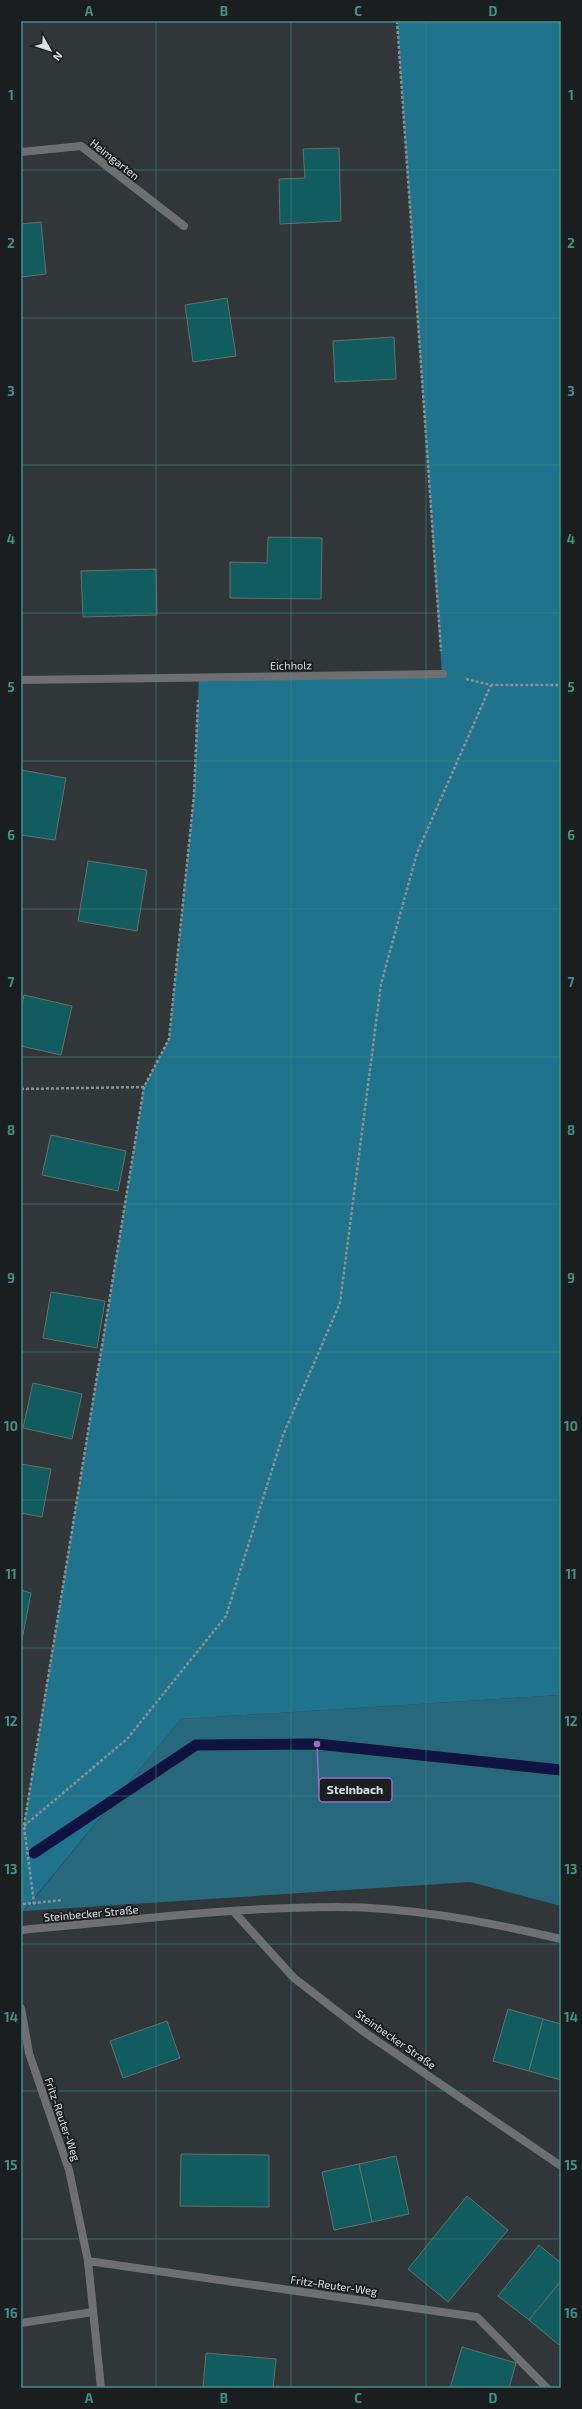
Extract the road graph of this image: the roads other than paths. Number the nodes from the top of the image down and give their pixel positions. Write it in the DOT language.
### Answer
graph roads {
  1 [pos="21,152"];
  2 [pos="184,226"];
  3 [pos="442,674"];
  4 [pos="21,680"];
  5 [pos="234,1912"];
  6 [pos="21,1930"];
  7 [pos="561,1939"];
  8 [pos="21,2008"];
  9 [pos="561,2166"];
  10 [pos="88,2261"];
  11 [pos="93,2312"];
  12 [pos="21,2323"];
  13 [pos="101,2388"];
  14 [pos="547,2388"];
  1 -- 2 [label="street, Heimgarten"];
  3 -- 4 [label="street, Eichholz"];
  5 -- 6 [label="street, Steinbecker Straße"];
  5 -- 7 [label="street, Steinbecker Straße"];
  5 -- 9 [label="street, Steinbecker Straße"];
  8 -- 10 [label="street, Fritz-Reuter-Weg"];
  10 -- 11 [label="street, Fritz-Reuter-Weg"];
  10 -- 14 [label="street, Fritz-Reuter-Weg"];
  11 -- 12 [label="street"];
  11 -- 13 [label="street, Fritz-Reuter-Weg"];
}
